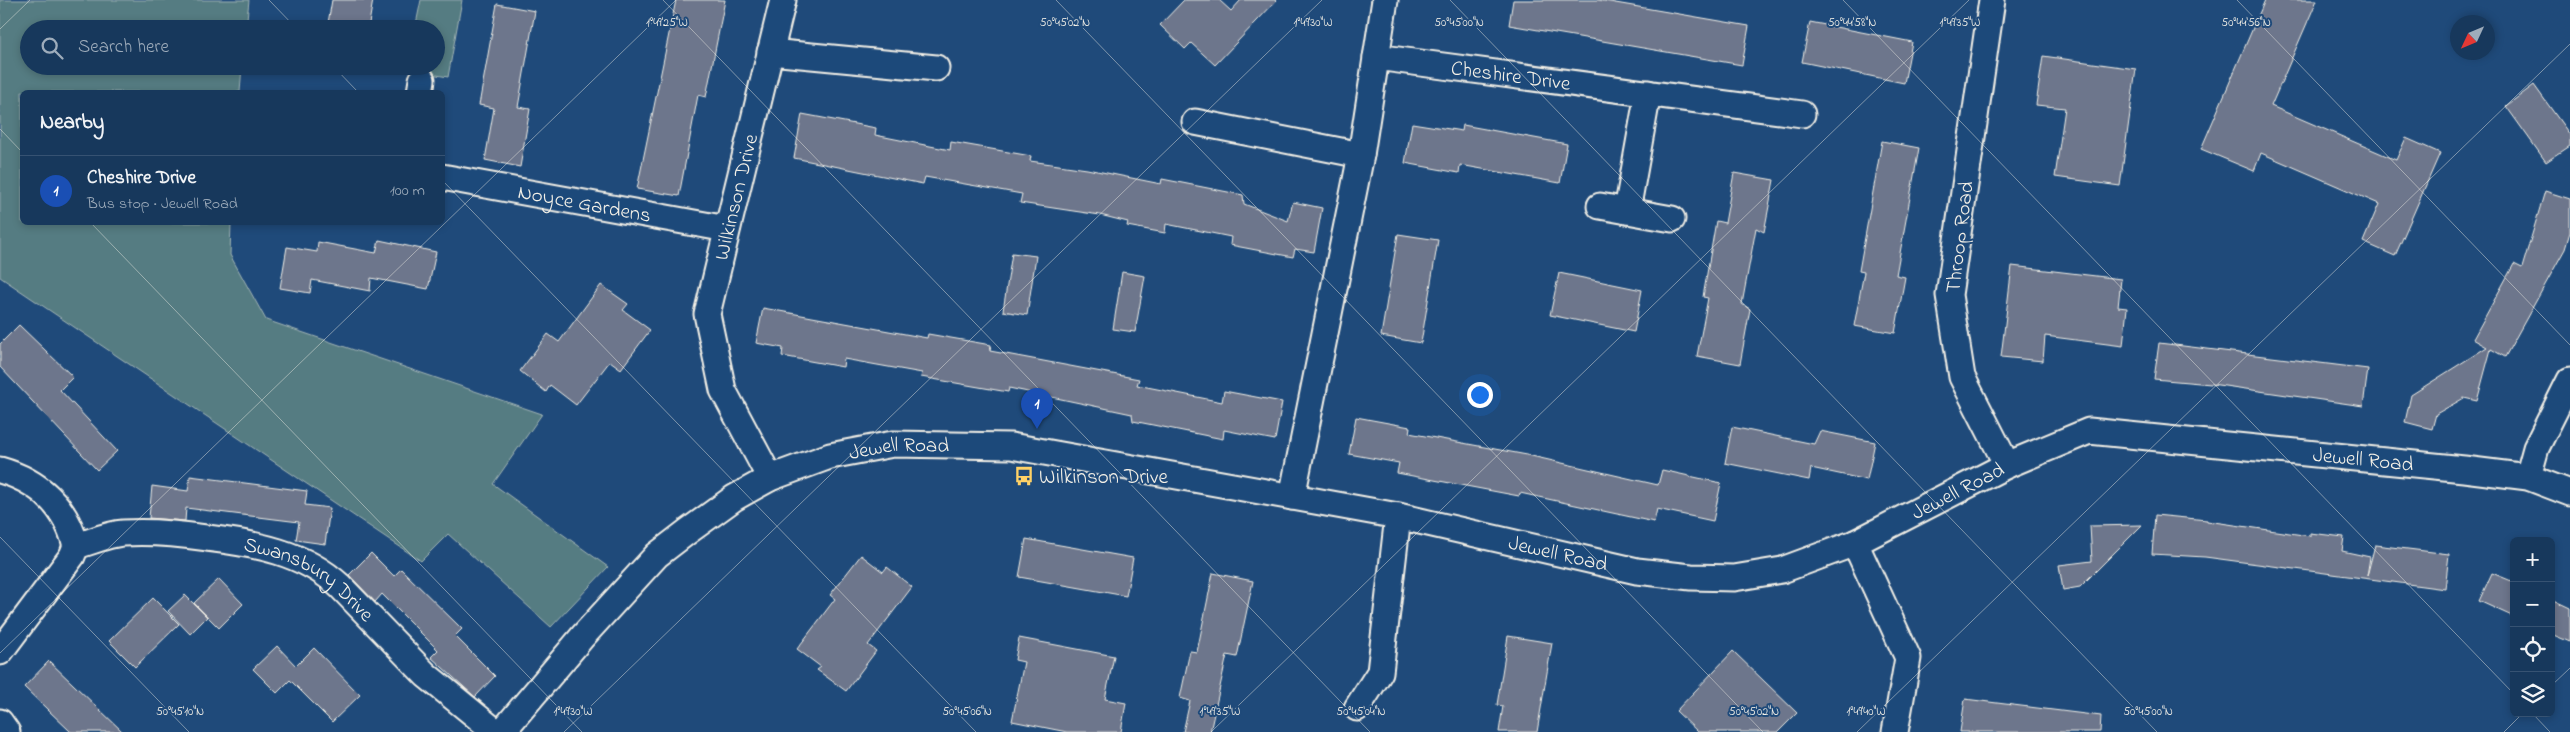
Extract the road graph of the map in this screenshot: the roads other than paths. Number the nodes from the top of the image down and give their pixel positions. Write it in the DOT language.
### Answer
graph roads {
  1 [pos="783,0"];
  2 [pos="1384,0"];
  3 [pos="1992,0"];
  4 [pos="770,52"];
  5 [pos="1376,57"];
  6 [pos="936,68"];
  7 [pos="1648,93"];
  8 [pos="1802,114"];
  9 [pos="1195,122"];
  10 [pos="1361,155"];
  11 [pos="445,178"];
  12 [pos="1600,206"];
  13 [pos="1627,211"];
  14 [pos="1672,219"];
  15 [pos="727,229"];
  16 [pos="2570,380"];
  17 [pos="2007,465"];
  18 [pos="0,470"];
  19 [pos="2528,477"];
  20 [pos="770,478"];
  21 [pos="2570,493"];
  22 [pos="1292,497"];
  23 [pos="1398,516"];
  24 [pos="1855,543"];
  25 [pos="76,546"];
  26 [pos="0,652"];
  27 [pos="1357,708"];
  28 [pos="0,722"];
  29 [pos="7,732"];
  30 [pos="496,732"];
  31 [pos="502,732"];
  32 [pos="1895,732"];
  1 -- 4 [label="street, Wilkinson Drive"];
  2 -- 5 [label="street"];
  3 -- 17 [label="street, Throop Road"];
  4 -- 6 [label="street"];
  4 -- 15 [label="street, Wilkinson Drive"];
  5 -- 7 [label="street, Cheshire Drive"];
  5 -- 10 [label="street"];
  7 -- 8 [label="street, Cheshire Drive"];
  7 -- 13 [label="street"];
  9 -- 10 [label="street"];
  10 -- 22 [label="street"];
  11 -- 15 [label="street, Noyce Gardens"];
  12 -- 13 [label="street"];
  13 -- 14 [label="street"];
  15 -- 20 [label="street, Wilkinson Drive"];
  16 -- 19 [label="street"];
  17 -- 19 [label="street, Jewell Road"];
  17 -- 24 [label="street, Jewell Road"];
  18 -- 25 [label="street"];
  19 -- 21 [label="street, Jewell Road"];
  20 -- 22 [label="street, Jewell Road"];
  20 -- 31 [label="street, Jewell Road"];
  22 -- 23 [label="street, Jewell Road"];
  23 -- 24 [label="street, Jewell Road"];
  23 -- 27 [label="street"];
  24 -- 32 [label="street"];
  25 -- 26 [label="street"];
  25 -- 30 [label="street, Swansbury Drive"];
  28 -- 29 [label="street"];
}
